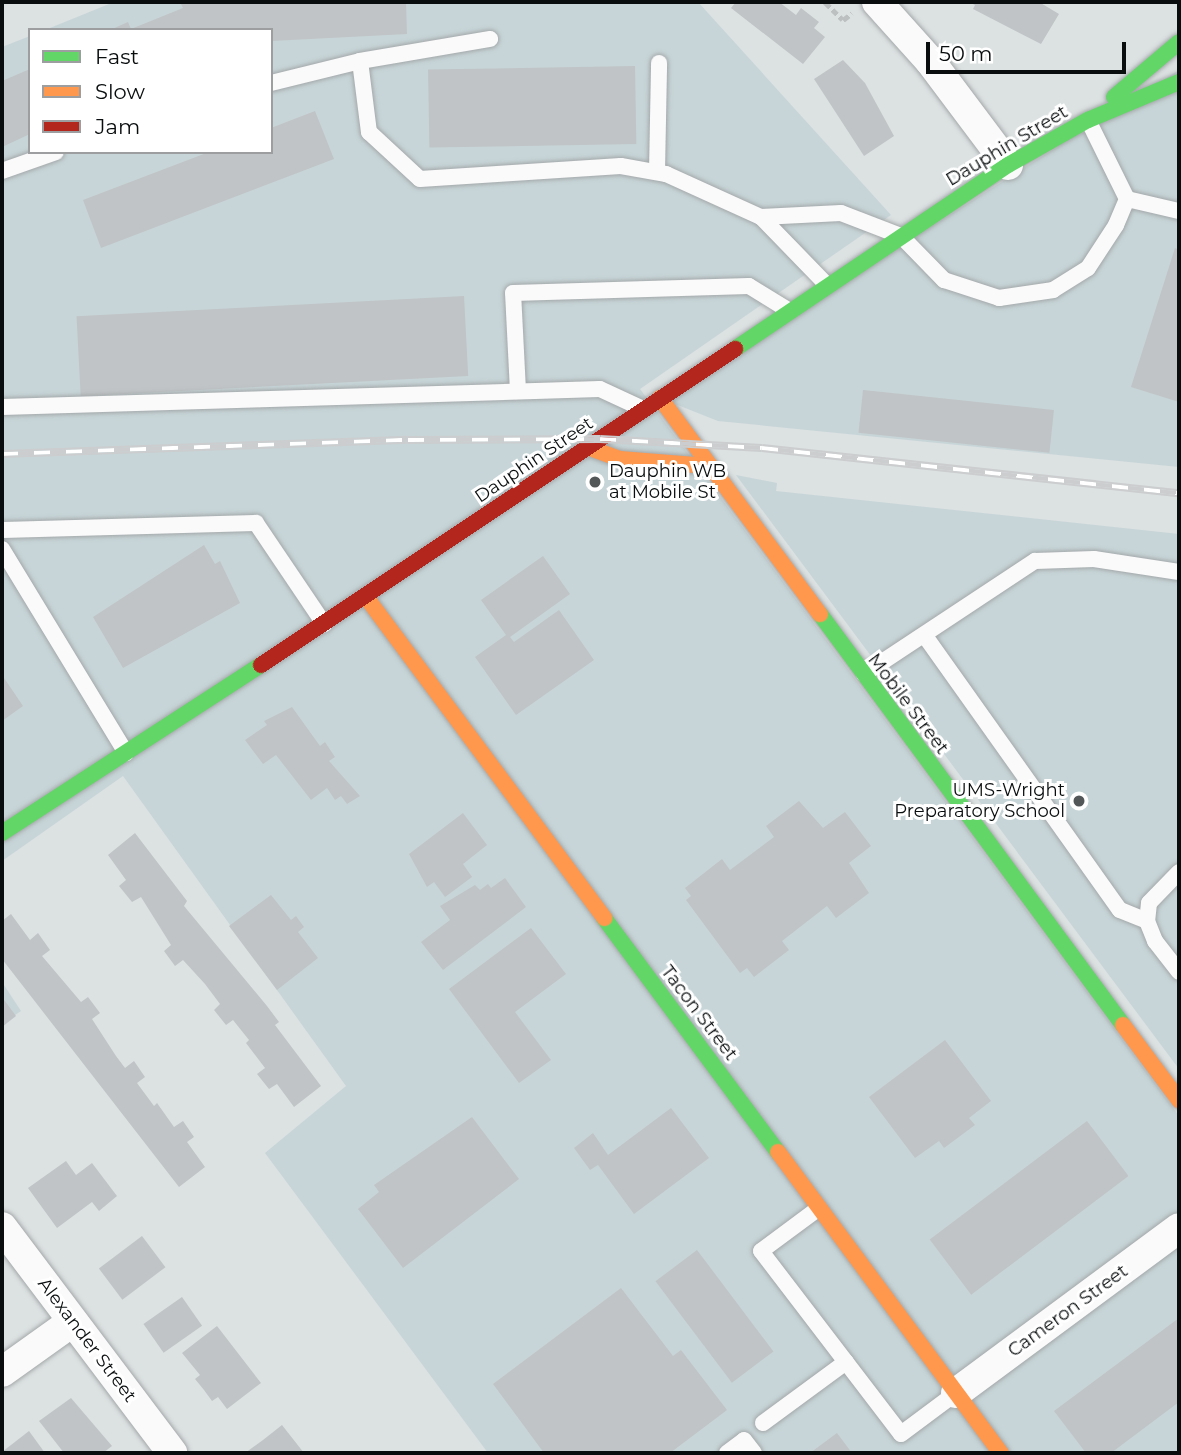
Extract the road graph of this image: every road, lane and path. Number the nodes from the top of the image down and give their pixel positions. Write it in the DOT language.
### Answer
graph roads {
  1 [pos="825,2"];
  2 [pos="867,5"];
  3 [pos="490,40"];
  4 [pos="1179,42"];
  5 [pos="360,61"];
  6 [pos="659,63"];
  7 [pos="1179,82"];
  8 [pos="273,83"];
  9 [pos="1088,120"];
  10 [pos="50,154"];
  11 [pos="1008,166"];
  12 [pos="2,171"];
  13 [pos="656,172"];
  14 [pos="1128,199"];
  15 [pos="1179,211"];
  16 [pos="761,217"];
  17 [pos="901,236"];
  18 [pos="826,284"];
  19 [pos="788,310"];
  20 [pos="518,391"];
  21 [pos="660,398"];
  22 [pos="2,408"];
  23 [pos="643,409"];
  24 [pos="587,447"];
  25 [pos="708,466"];
  26 [pos="2,530"];
  27 [pos="2,549"];
  28 [pos="1179,572"];
  29 [pos="366,597"];
  30 [pos="324,624"];
  31 [pos="925,636"];
  32 [pos="862,675"];
  33 [pos="126,753"];
  34 [pos="2,833"];
  35 [pos="1179,872"];
  36 [pos="1147,921"];
  37 [pos="1179,972"];
  38 [pos="1179,1100"];
  39 [pos="820,1208"];
  40 [pos="2,1227"];
  41 [pos="1179,1228"];
  42 [pos="72,1322"];
  43 [pos="846,1362"];
  44 [pos="2,1372"];
  45 [pos="956,1393"];
  46 [pos="763,1423"];
  47 [pos="172,1453"];
  48 [pos="727,1453"];
  49 [pos="754,1453"];
  50 [pos="1001,1453"];
  1 -- 2 [label="path"];
  2 -- 11 [label="street"];
  3 -- 5 [label="lane"];
  4 -- 9 [label="street, Dauphin Street"];
  5 -- 8 [label="lane"];
  5 -- 13 [label="lane"];
  6 -- 13 [label="lane"];
  7 -- 9 [label="street, Dauphin Street"];
  9 -- 11 [label="street, Dauphin Street"];
  9 -- 14 [label="lane"];
  10 -- 12 [label="lane"];
  11 -- 17 [label="street, Dauphin Street"];
  13 -- 16 [label="lane"];
  14 -- 15 [label="lane"];
  14 -- 17 [label="lane"];
  16 -- 17 [label="lane"];
  16 -- 18 [label="lane"];
  17 -- 18 [label="street, Dauphin Street"];
  18 -- 19 [label="street, Dauphin Street"];
  19 -- 20 [label="lane"];
  19 -- 21 [label="street, Dauphin Street"];
  20 -- 22 [label="lane"];
  20 -- 23 [label="lane"];
  21 -- 23 [label="street, Dauphin Street"];
  21 -- 25 [label="street, Mobile Street"];
  23 -- 24 [label="street, Dauphin Street"];
  24 -- 25 [label="street"];
  24 -- 29 [label="street, Dauphin Street"];
  25 -- 32 [label="street, Mobile Street"];
  26 -- 30 [label="lane"];
  27 -- 33 [label="lane"];
  28 -- 31 [label="lane"];
  29 -- 30 [label="street, Dauphin Street"];
  29 -- 39 [label="street, Tacon Street"];
  30 -- 33 [label="street, Dauphin Street"];
  31 -- 32 [label="lane"];
  31 -- 36 [label="lane"];
  32 -- 38 [label="street, Mobile Street"];
  33 -- 34 [label="street, Dauphin Street"];
  35 -- 36 [label="lane"];
  36 -- 37 [label="lane"];
  39 -- 43 [label="lane"];
  39 -- 45 [label="street, Tacon Street"];
  40 -- 42 [label="street, Alexander Street"];
  41 -- 45 [label="street, Cameron Street"];
  42 -- 44 [label="street"];
  42 -- 47 [label="street, Alexander Street"];
  43 -- 45 [label="lane"];
  43 -- 46 [label="lane"];
  45 -- 50 [label="street, Tacon Street"];
  48 -- 49 [label="lane"];
}
